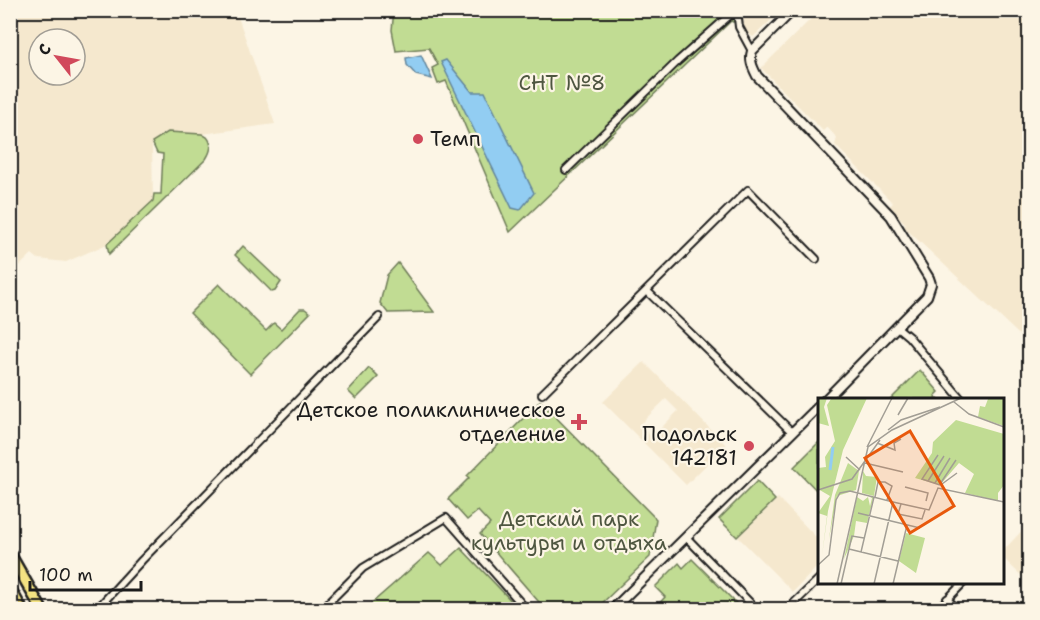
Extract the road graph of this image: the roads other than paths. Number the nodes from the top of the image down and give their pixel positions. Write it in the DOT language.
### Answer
graph roads {
  1 [pos="793,10"];
  2 [pos="737,13"];
  3 [pos="752,51"];
  4 [pos="566,170"];
  5 [pos="816,259"];
  6 [pos="647,291"];
  7 [pos="379,317"];
  8 [pos="897,327"];
  9 [pos="542,394"];
  10 [pos="826,398"];
  11 [pos="962,398"];
  12 [pos="818,406"];
  13 [pos="792,432"];
  14 [pos="686,537"];
  15 [pos="10,554"];
  16 [pos="818,579"];
  17 [pos="962,584"];
  18 [pos="10,588"];
  19 [pos="947,599"];
  20 [pos="618,608"];
  21 [pos="22,609"];
  22 [pos="42,609"];
  23 [pos="96,609"];
  24 [pos="321,609"];
  25 [pos="527,609"];
  26 [pos="757,609"];
  27 [pos="787,609"];
  28 [pos="937,609"];
  29 [pos="958,609"];
  1 -- 3 [label="street"];
  2 -- 3 [label="street"];
  2 -- 4 [label="street"];
  3 -- 8 [label="street"];
  5 -- 6 [label="street"];
  6 -- 9 [label="street"];
  6 -- 13 [label="street"];
  7 -- 23 [label="street"];
  8 -- 10 [label="street"];
  8 -- 11 [label="street"];
  12 -- 13 [label="street"];
  13 -- 14 [label="street"];
  14 -- 20 [label="street"];
  14 -- 26 [label="street"];
  15 -- 22 [label="main road"];
  16 -- 27 [label="street"];
  17 -- 19 [label="street"];
  18 -- 21 [label="main road"];
  19 -- 28 [label="street"];
  19 -- 29 [label="street"];
  24 -- 25 [label="street"];
}
